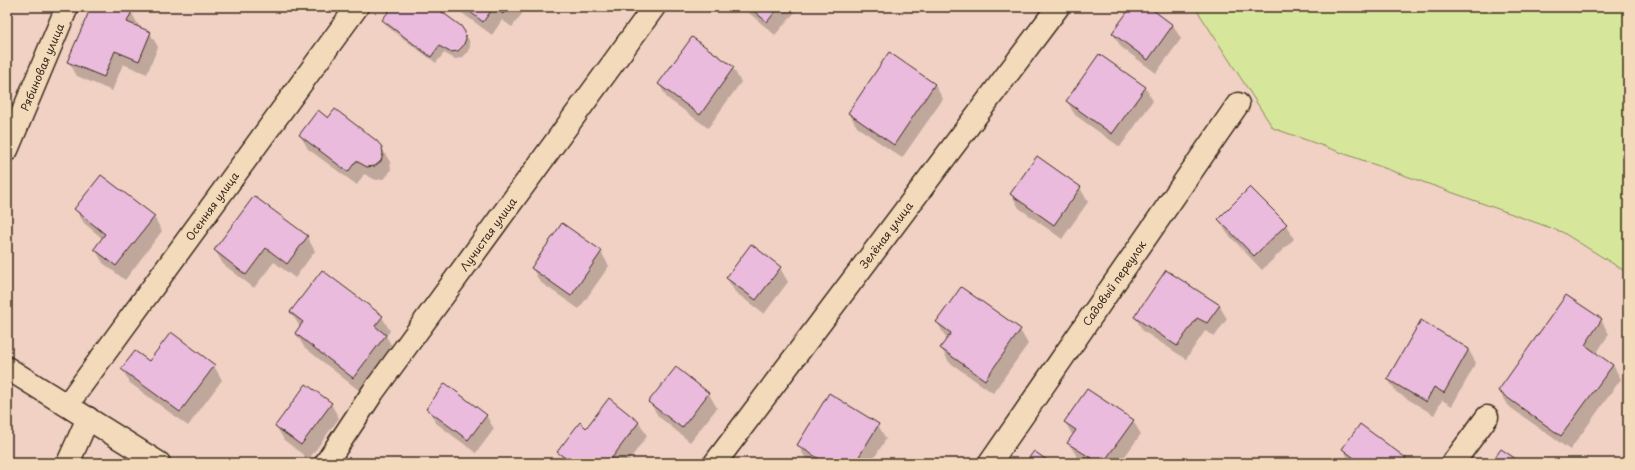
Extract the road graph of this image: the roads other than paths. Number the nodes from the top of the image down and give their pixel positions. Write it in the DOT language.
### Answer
graph roads {
  1 [pos="67,7"];
  2 [pos="357,7"];
  3 [pos="654,7"];
  4 [pos="1058,7"];
  5 [pos="1238,104"];
  6 [pos="7,150"];
  7 [pos="7,368"];
  8 [pos="67,405"];
  9 [pos="1487,417"];
  10 [pos="88,418"];
  11 [pos="68,463"];
  12 [pos="159,463"];
  13 [pos="326,463"];
  14 [pos="714,463"];
  15 [pos="990,463"];
  16 [pos="1453,463"];
  1 -- 6 [label="street, Рябиновая улица"];
  2 -- 8 [label="street, Осенняя улица"];
  3 -- 13 [label="street, Лучистая улица"];
  4 -- 14 [label="street, Зелёная улица"];
  5 -- 15 [label="street, Садовый переулок"];
  7 -- 8 [label="street"];
  8 -- 10 [label="street"];
  9 -- 16 [label="street"];
  10 -- 11 [label="street"];
  10 -- 12 [label="street"];
}
